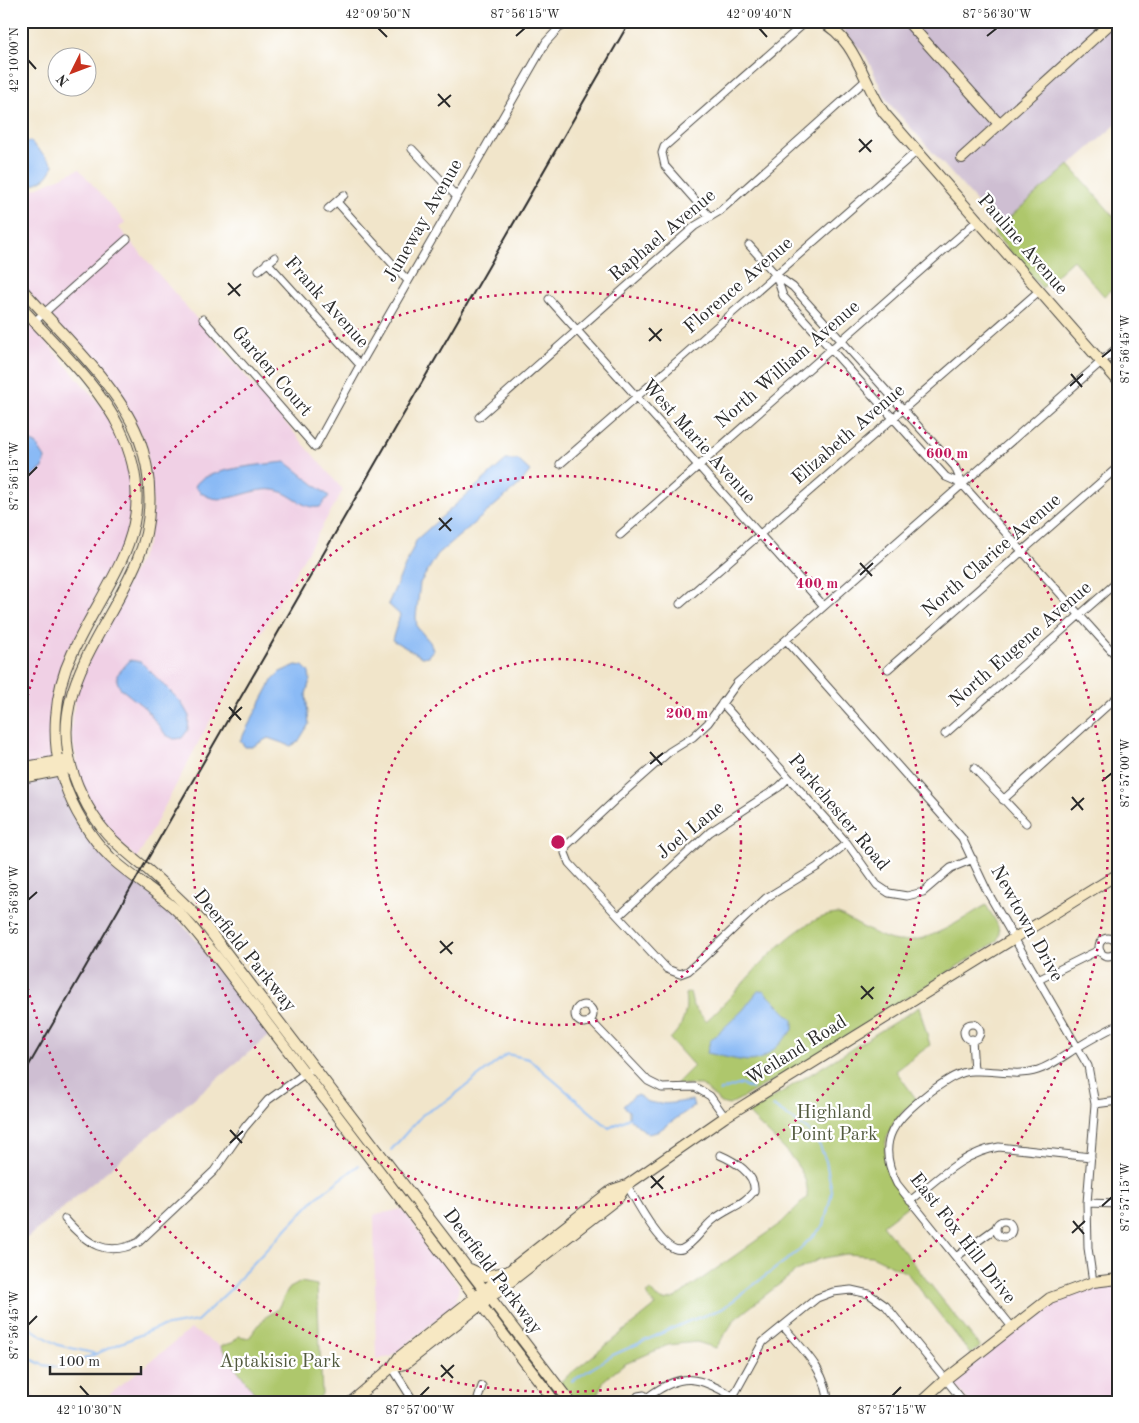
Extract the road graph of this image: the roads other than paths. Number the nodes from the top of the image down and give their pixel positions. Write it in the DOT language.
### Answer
graph roads {
  1 [pos="572,21"];
  2 [pos="807,21"];
  3 [pos="820,21"];
  4 [pos="907,21"];
  5 [pos="1114,21"];
  6 [pos="866,80"];
  7 [pos="999,124"];
  8 [pos="412,149"];
  9 [pos="917,151"];
  10 [pos="962,158"];
  11 [pos="344,195"];
  12 [pos="456,197"];
  13 [pos="336,202"];
  14 [pos="328,210"];
  15 [pos="710,217"];
  16 [pos="977,221"];
  17 [pos="127,239"];
  18 [pos="749,245"];
  19 [pos="274,257"];
  20 [pos="268,262"];
  21 [pos="259,270"];
  22 [pos="776,275"];
  23 [pos="408,281"];
  24 [pos="21,288"];
  25 [pos="1039,290"];
  26 [pos="549,299"];
  27 [pos="21,307"];
  28 [pos="44,313"];
  29 [pos="202,319"];
  30 [pos="34,322"];
  31 [pos="577,331"];
  32 [pos="841,340"];
  33 [pos="1118,347"];
  34 [pos="829,350"];
  35 [pos="1101,362"];
  36 [pos="360,365"];
  37 [pos="1118,381"];
  38 [pos="636,397"];
  39 [pos="903,410"];
  40 [pos="479,417"];
  41 [pos="893,419"];
  42 [pos="315,447"];
  43 [pos="560,464"];
  44 [pos="698,466"];
  45 [pos="1118,466"];
  46 [pos="962,484"];
  47 [pos="759,534"];
  48 [pos="620,535"];
  49 [pos="1022,551"];
  50 [pos="1118,581"];
  51 [pos="680,604"];
  52 [pos="824,606"];
  53 [pos="1080,615"];
  54 [pos="786,640"];
  55 [pos="1118,658"];
  56 [pos="888,669"];
  57 [pos="1118,696"];
  58 [pos="722,703"];
  59 [pos="945,734"];
  60 [pos="71,763"];
  61 [pos="60,766"];
  62 [pos="21,768"];
  63 [pos="974,768"];
  64 [pos="21,778"];
  65 [pos="788,778"];
  66 [pos="1003,800"];
  67 [pos="1026,823"];
  68 [pos="847,843"];
  69 [pos="973,859"];
  70 [pos="1118,874"];
  71 [pos="619,916"];
  72 [pos="1014,940"];
  73 [pos="1099,950"];
  74 [pos="1038,980"];
  75 [pos="590,1020"];
  76 [pos="1118,1025"];
  77 [pos="972,1040"];
  78 [pos="1078,1047"];
  79 [pos="314,1067"];
  80 [pos="974,1070"];
  81 [pos="304,1073"];
  82 [pos="1118,1101"];
  83 [pos="1095,1104"];
  84 [pos="725,1117"];
  85 [pos="720,1155"];
  86 [pos="1090,1157"];
  87 [pos="627,1185"];
  88 [pos="910,1201"];
  89 [pos="1087,1203"];
  90 [pos="1118,1204"];
  91 [pos="65,1219"];
  92 [pos="996,1228"];
  93 [pos="956,1257"];
  94 [pos="466,1266"];
  95 [pos="509,1271"];
  96 [pos="1118,1279"];
  97 [pos="1094,1282"];
  98 [pos="483,1297"];
  99 [pos="783,1326"];
  100 [pos="1012,1327"];
  101 [pos="392,1366"];
  102 [pos="946,1379"];
  103 [pos="482,1386"];
  104 [pos="649,1399"];
  105 [pos="732,1399"];
  106 [pos="350,1402"];
  107 [pos="414,1402"];
  108 [pos="477,1402"];
  109 [pos="555,1402"];
  110 [pos="570,1402"];
  111 [pos="635,1402"];
  112 [pos="828,1402"];
  113 [pos="921,1402"];
  114 [pos="964,1402"];
  1 -- 12 [label="street, Juneway Avenue"];
  2 -- 15 [label="street"];
  3 -- 6 [label="main road, Pauline Avenue"];
  4 -- 7 [label="main road"];
  5 -- 7 [label="main road"];
  6 -- 9 [label="main road, Pauline Avenue"];
  6 -- 15 [label="street, Raphael Avenue"];
  7 -- 10 [label="main road"];
  8 -- 12 [label="street"];
  9 -- 16 [label="main road, Pauline Avenue"];
  9 -- 22 [label="street, Florence Avenue"];
  11 -- 13 [label="street"];
  12 -- 23 [label="street, Juneway Avenue"];
  13 -- 14 [label="street"];
  13 -- 23 [label="street"];
  15 -- 31 [label="street, Raphael Avenue"];
  16 -- 25 [label="main road, Pauline Avenue"];
  16 -- 32 [label="street, North William Avenue"];
  17 -- 28 [label="street"];
  18 -- 22 [label="street"];
  19 -- 20 [label="street"];
  20 -- 21 [label="street"];
  20 -- 36 [label="street, Frank Avenue"];
  22 -- 32 [label="street"];
  22 -- 34 [label="street"];
  22 -- 38 [label="street, Florence Avenue"];
  23 -- 36 [label="street, Juneway Avenue"];
  24 -- 28 [label="main road, Deerfield Parkway"];
  25 -- 35 [label="main road, Pauline Avenue"];
  25 -- 39 [label="street, Elizabeth Avenue"];
  26 -- 31 [label="street, West Marie Avenue"];
  27 -- 30 [label="main road, Deerfield Parkway"];
  28 -- 30 [label="street"];
  28 -- 60 [label="main road, Deerfield Parkway"];
  29 -- 42 [label="street, Garden Court"];
  30 -- 61 [label="main road, Deerfield Parkway"];
  31 -- 38 [label="street, West Marie Avenue"];
  31 -- 40 [label="street, Raphael Avenue"];
  32 -- 34 [label="street, North William Avenue"];
  32 -- 39 [label="street"];
  33 -- 35 [label="street"];
  34 -- 41 [label="street"];
  34 -- 44 [label="street, North William Avenue"];
  35 -- 37 [label="main road, Pauline Avenue"];
  35 -- 46 [label="street"];
  36 -- 42 [label="street, Juneway Avenue"];
  38 -- 43 [label="street, Florence Avenue"];
  38 -- 44 [label="street, West Marie Avenue"];
  39 -- 41 [label="street, Elizabeth Avenue"];
  39 -- 46 [label="street"];
  41 -- 46 [label="street"];
  41 -- 47 [label="street, Elizabeth Avenue"];
  44 -- 47 [label="street, West Marie Avenue"];
  44 -- 48 [label="street, North William Avenue"];
  45 -- 49 [label="street, North Clarice Avenue"];
  46 -- 49 [label="street"];
  46 -- 52 [label="street"];
  47 -- 51 [label="street, Elizabeth Avenue"];
  47 -- 52 [label="street, West Marie Avenue"];
  49 -- 53 [label="street"];
  49 -- 56 [label="street, North Clarice Avenue"];
  50 -- 53 [label="street, North Eugene Avenue"];
  52 -- 54 [label="street"];
  53 -- 55 [label="street"];
  53 -- 59 [label="street, North Eugene Avenue"];
  54 -- 58 [label="street"];
  54 -- 69 [label="street, Newtown Drive"];
  57 -- 66 [label="street"];
  58 -- 65 [label="street, Parkchester Road"];
  58 -- 71 [label="street"];
  60 -- 61 [label="main road"];
  60 -- 79 [label="main road, Deerfield Parkway"];
  61 -- 62 [label="main road"];
  61 -- 64 [label="main road"];
  61 -- 81 [label="main road, Deerfield Parkway"];
  63 -- 66 [label="street"];
  65 -- 68 [label="street, Parkchester Road"];
  65 -- 71 [label="street, Joel Lane"];
  66 -- 67 [label="street"];
  68 -- 69 [label="street, Parkchester Road"];
  68 -- 71 [label="street"];
  69 -- 72 [label="street, Newtown Drive"];
  70 -- 72 [label="main road, Weiland Road"];
  72 -- 74 [label="street, Newtown Drive"];
  72 -- 84 [label="main road, Weiland Road"];
  73 -- 74 [label="street"];
  74 -- 78 [label="street, Newtown Drive"];
  75 -- 84 [label="street"];
  76 -- 78 [label="street, East Fox Hill Drive"];
  77 -- 80 [label="street"];
  78 -- 80 [label="street, East Fox Hill Drive"];
  78 -- 83 [label="street, Newtown Drive"];
  79 -- 81 [label="street"];
  79 -- 94 [label="main road, Deerfield Parkway"];
  80 -- 88 [label="street, East Fox Hill Drive"];
  81 -- 91 [label="street"];
  81 -- 98 [label="main road, Deerfield Parkway"];
  82 -- 83 [label="street"];
  83 -- 86 [label="street, Newtown Drive"];
  84 -- 87 [label="main road, Weiland Road"];
  85 -- 87 [label="street"];
  86 -- 88 [label="street"];
  86 -- 89 [label="street, Newtown Drive"];
  87 -- 95 [label="main road, Weiland Road"];
  87 -- 98 [label="main road, Weiland Road"];
  88 -- 93 [label="street, East Fox Hill Drive"];
  89 -- 90 [label="street"];
  89 -- 97 [label="street, Newtown Drive"];
  92 -- 93 [label="street"];
  93 -- 100 [label="street, East Fox Hill Drive"];
  94 -- 95 [label="main road"];
  94 -- 98 [label="main road, Deerfield Parkway"];
  95 -- 98 [label="main road, Weiland Road"];
  96 -- 97 [label="main road"];
  97 -- 100 [label="main road"];
  98 -- 101 [label="main road, Weiland Road"];
  98 -- 109 [label="main road, Deerfield Parkway"];
  98 -- 110 [label="main road, Deerfield Parkway"];
  99 -- 102 [label="street"];
  99 -- 105 [label="street"];
  99 -- 112 [label="street"];
  100 -- 102 [label="main road"];
  101 -- 106 [label="main road, Weiland Road"];
  101 -- 107 [label="street"];
  102 -- 113 [label="main road"];
  102 -- 114 [label="street"];
  103 -- 108 [label="street"];
  104 -- 105 [label="street"];
  104 -- 111 [label="street"];
}
